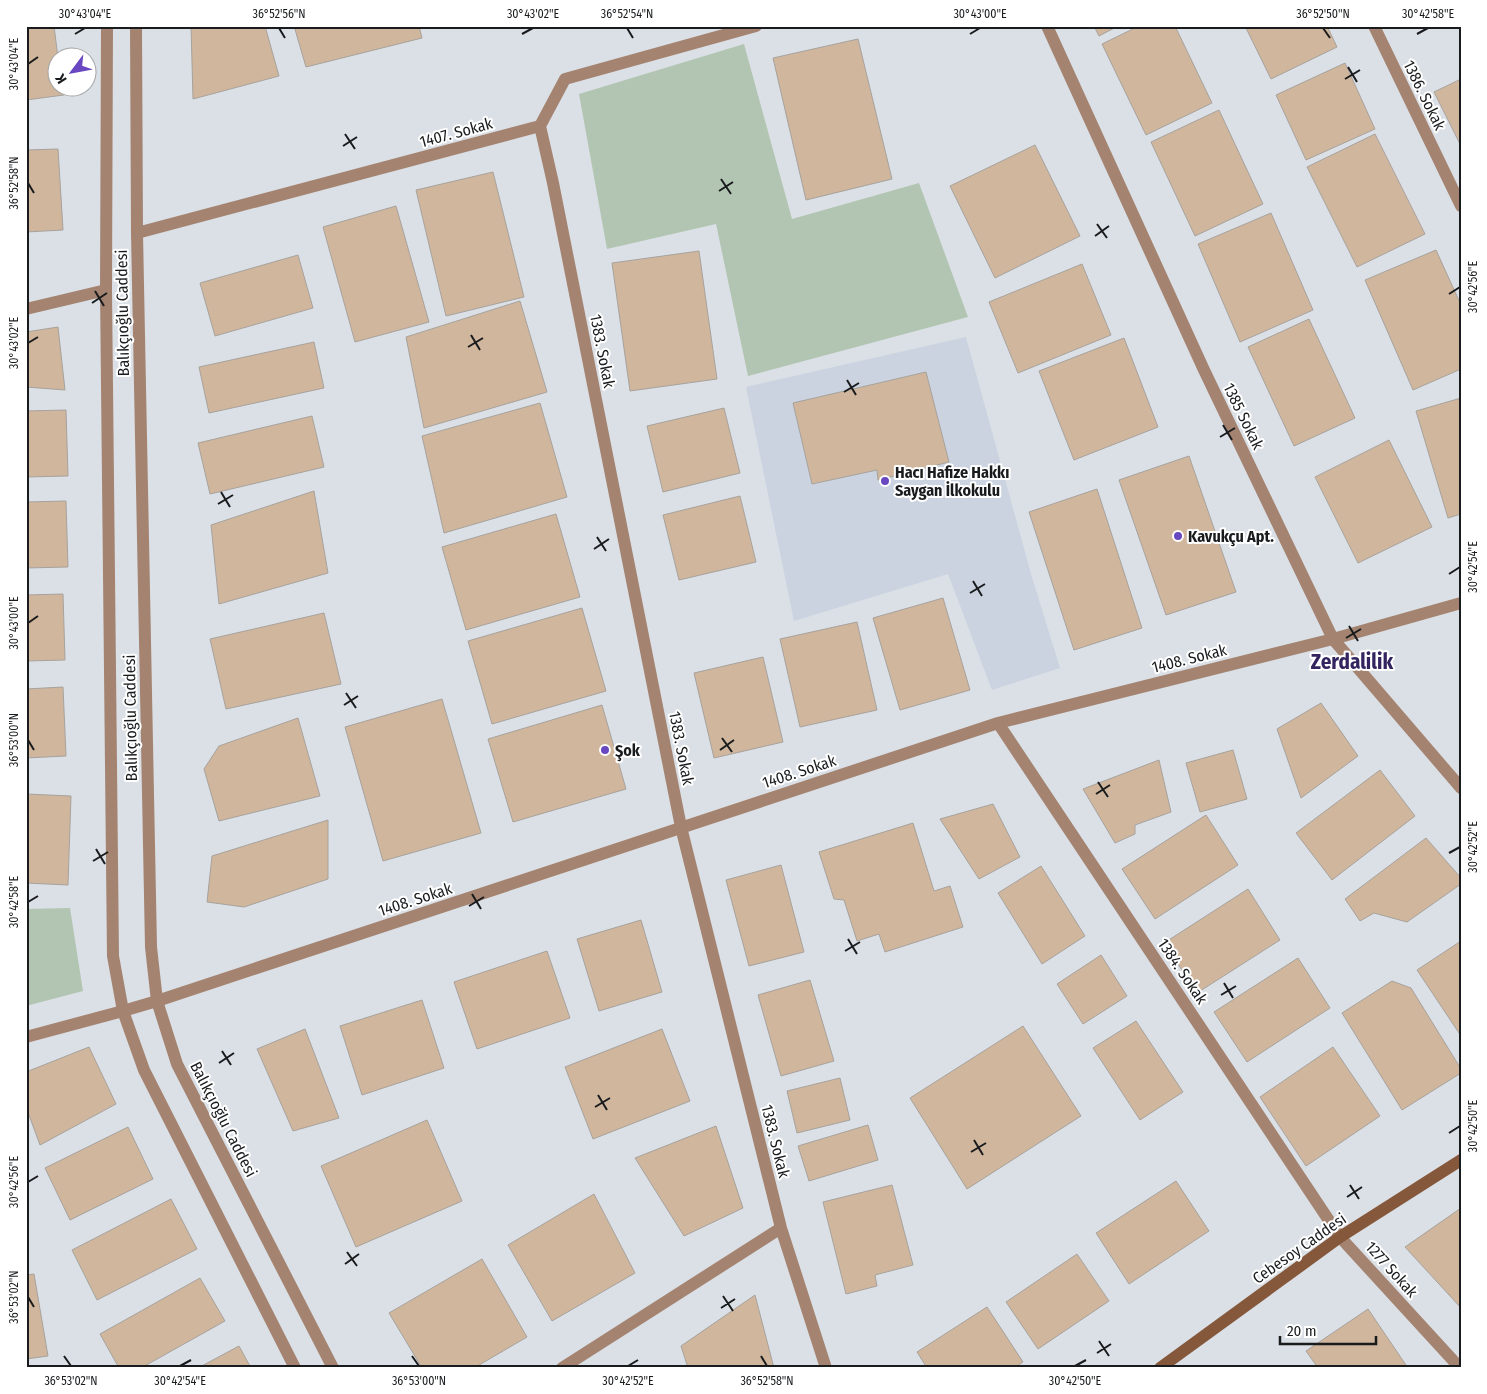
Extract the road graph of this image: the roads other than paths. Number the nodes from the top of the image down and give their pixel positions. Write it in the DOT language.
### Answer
graph roads {
  1 [pos="106,26"];
  2 [pos="136,26"];
  3 [pos="756,26"];
  4 [pos="1047,26"];
  5 [pos="1374,26"];
  6 [pos="540,126"];
  7 [pos="1461,206"];
  8 [pos="137,233"];
  9 [pos="106,290"];
  10 [pos="26,309"];
  11 [pos="1461,603"];
  12 [pos="1333,639"];
  13 [pos="998,723"];
  14 [pos="1461,788"];
  15 [pos="681,828"];
  16 [pos="157,1001"];
  17 [pos="122,1011"];
  18 [pos="26,1037"];
  19 [pos="1461,1160"];
  20 [pos="781,1228"];
  21 [pos="1340,1237"];
  22 [pos="295,1368"];
  23 [pos="333,1368"];
  24 [pos="562,1368"];
  25 [pos="826,1368"];
  26 [pos="1160,1368"];
  27 [pos="1460,1368"];
  1 -- 9 [label="street, Balıkçıoğlu Caddesi"];
  2 -- 8 [label="street, Balıkçıoğlu Caddesi"];
  3 -- 6 [label="street"];
  4 -- 12 [label="street, 1385 Sokak"];
  5 -- 7 [label="street, 1386. Sokak"];
  6 -- 8 [label="street, 1407. Sokak"];
  6 -- 15 [label="street, 1383. Sokak"];
  8 -- 16 [label="street, Balıkçıoğlu Caddesi"];
  9 -- 10 [label="street"];
  9 -- 17 [label="street, Balıkçıoğlu Caddesi"];
  11 -- 12 [label="street, 1408. Sokak"];
  12 -- 13 [label="street, 1408. Sokak"];
  12 -- 14 [label="street, 1385 Sokak"];
  13 -- 15 [label="street, 1408. Sokak"];
  13 -- 21 [label="street, 1384. Sokak"];
  15 -- 16 [label="street, 1408. Sokak"];
  15 -- 20 [label="street, 1383. Sokak"];
  16 -- 17 [label="street, 1408. Sokak"];
  16 -- 23 [label="street, Balıkçıoğlu Caddesi"];
  17 -- 18 [label="street"];
  17 -- 22 [label="street, Balıkçıoğlu Caddesi"];
  19 -- 21 [label="main road, Cebesoy Caddesi"];
  20 -- 24 [label="street"];
  20 -- 25 [label="street, 1383. Sokak"];
  21 -- 26 [label="main road, Cebesoy Caddesi"];
  21 -- 27 [label="street, 1277 Sokak"];
}
